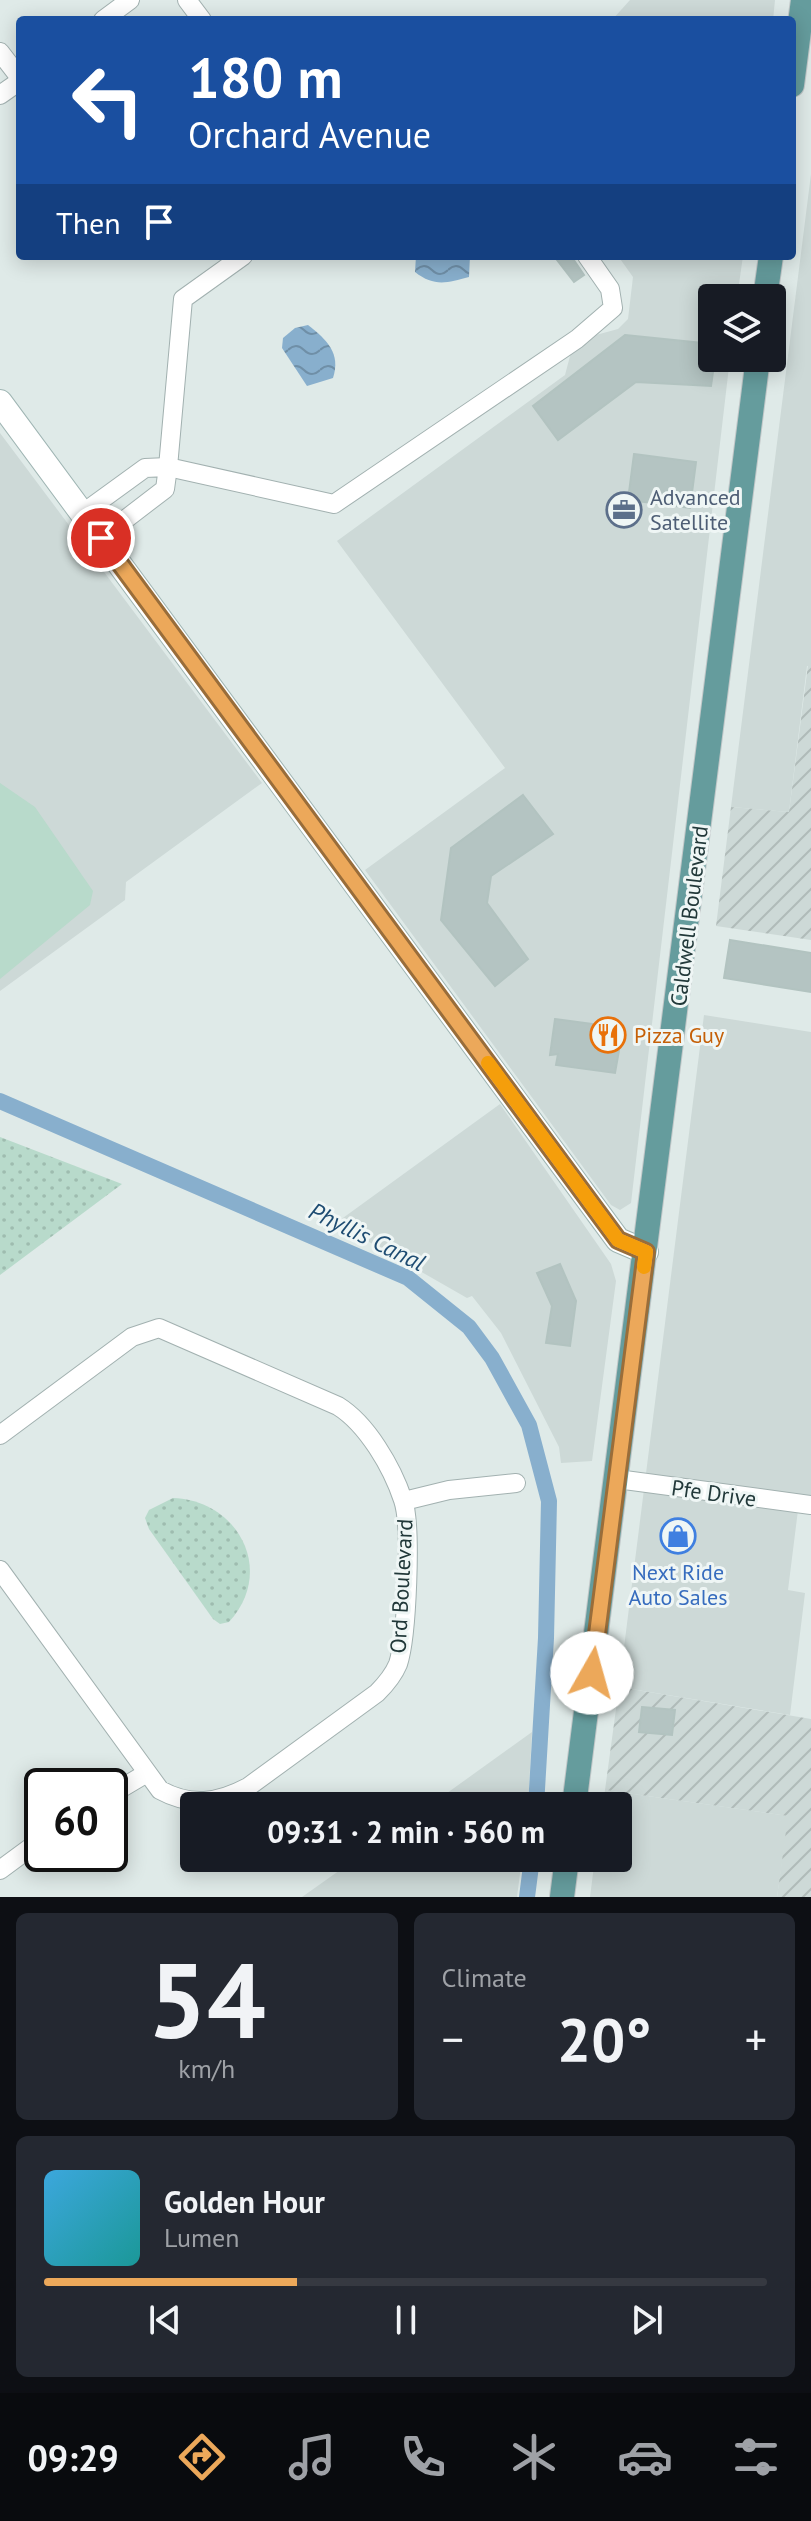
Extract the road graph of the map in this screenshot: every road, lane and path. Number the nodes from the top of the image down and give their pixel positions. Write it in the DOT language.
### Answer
graph roads {
  1 [pos="130,0"];
  2 [pos="803,0"];
  3 [pos="108,16"];
  4 [pos="0,52"];
  5 [pos="796,54"];
  6 [pos="16,74"];
  7 [pos="16,82"];
  8 [pos="0,95"];
  9 [pos="237,260"];
  10 [pos="590,260"];
  11 [pos="770,260"];
  12 [pos="767,284"];
  13 [pos="756,372"];
  14 [pos="0,402"];
  15 [pos="168,467"];
  16 [pos="83,513"];
  17 [pos="101,538"];
  18 [pos="646,1252"];
  19 [pos="0,1435"];
  20 [pos="617,1479"];
  21 [pos="516,1483"];
  22 [pos="404,1501"];
  23 [pos="811,1505"];
  24 [pos="0,1570"];
  25 [pos="147,1773"];
  26 [pos="128,1784"];
  27 [pos="576,1792"];
  28 [pos="24,1852"];
  29 [pos="0,1870"];
  30 [pos="565,1872"];
  31 [pos="562,1897"];
  1 -- 3 [label="street"];
  2 -- 5 [label="main road"];
  4 -- 6 [label="street"];
  7 -- 8 [label="street"];
  9 -- 15 [label="street"];
  10 -- 15 [label="street"];
  11 -- 12 [label="main road"];
  13 -- 18 [label="main road, Caldwell Boulevard"];
  14 -- 16 [label="street"];
  15 -- 16 [label="street"];
  15 -- 17 [label="street"];
  16 -- 17 [label="street"];
  17 -- 18 [label="street"];
  18 -- 20 [label="main road, Caldwell Boulevard"];
  19 -- 22 [label="street, Ord Boulevard"];
  20 -- 23 [label="street, Pfe Drive"];
  20 -- 27 [label="main road, Caldwell Boulevard"];
  21 -- 22 [label="street"];
  22 -- 25 [label="street, Ord Boulevard"];
  24 -- 25 [label="street, Ord Boulevard"];
  25 -- 26 [label="street"];
  28 -- 29 [label="street"];
  30 -- 31 [label="main road"];
}
